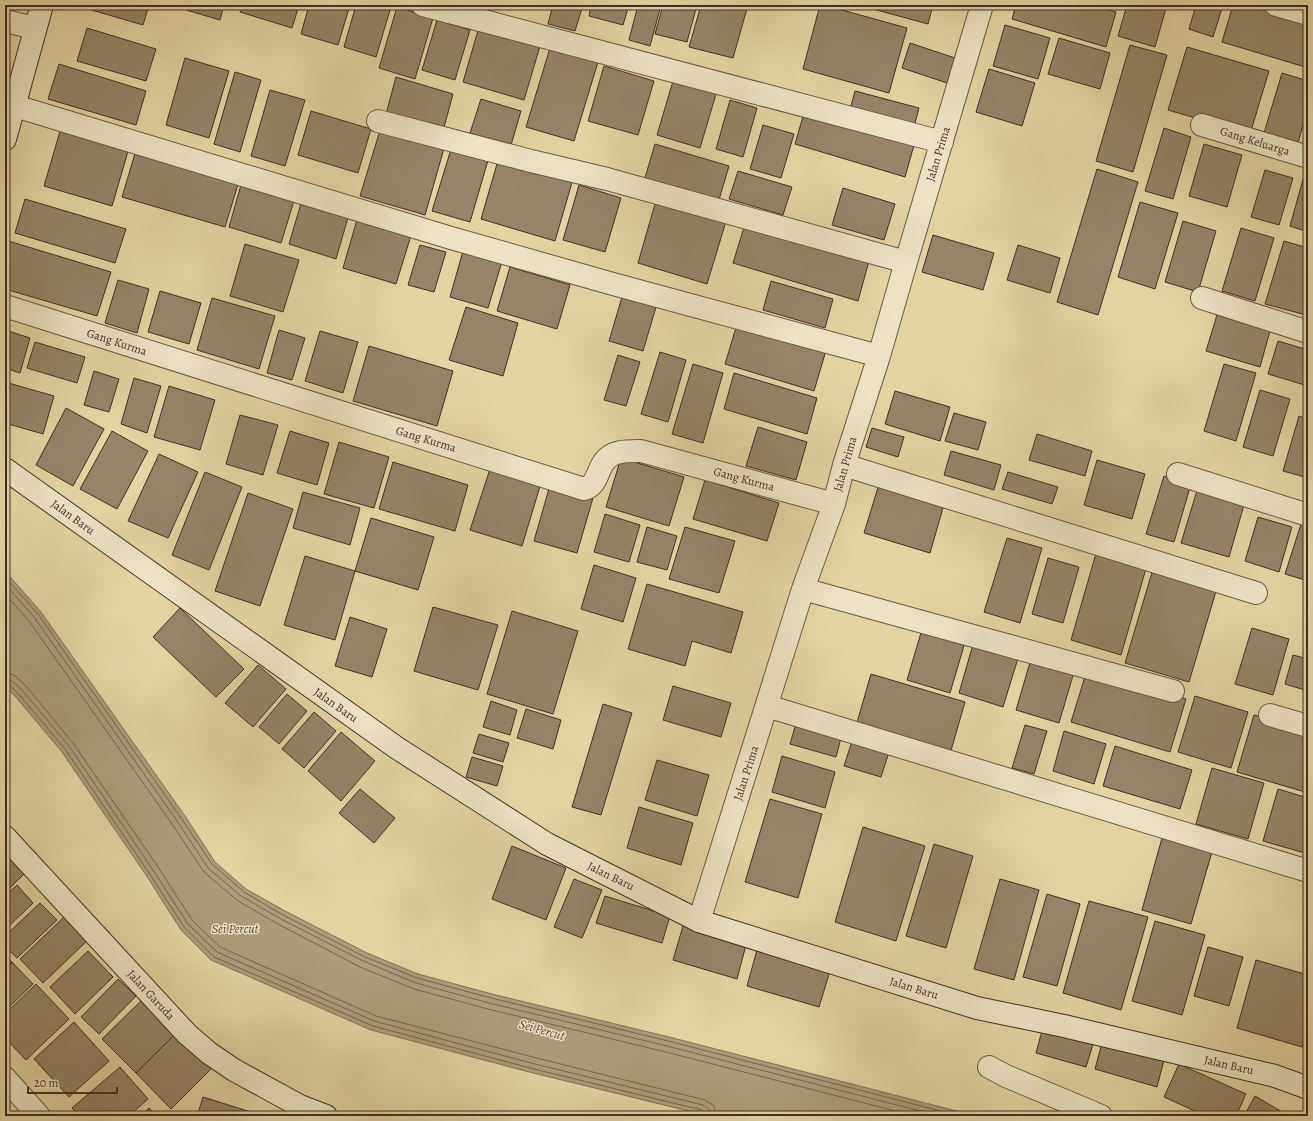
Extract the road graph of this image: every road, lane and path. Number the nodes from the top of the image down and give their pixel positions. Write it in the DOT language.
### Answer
graph roads {
  1 [pos="42,5"];
  2 [pos="423,5"];
  3 [pos="982,5"];
  4 [pos="1276,5"];
  5 [pos="1308,14"];
  6 [pos="5,21"];
  7 [pos="35,28"];
  8 [pos="15,106"];
  9 [pos="378,121"];
  10 [pos="1202,125"];
  11 [pos="5,139"];
  12 [pos="942,142"];
  13 [pos="1308,157"];
  14 [pos="906,262"];
  15 [pos="1202,298"];
  16 [pos="5,306"];
  17 [pos="1308,332"];
  18 [pos="879,356"];
  19 [pos="844,465"];
  20 [pos="5,469"];
  21 [pos="1178,474"];
  22 [pos="834,504"];
  23 [pos="1308,515"];
  24 [pos="803,589"];
  25 [pos="1256,593"];
  26 [pos="1173,691"];
  27 [pos="767,706"];
  28 [pos="1270,715"];
  29 [pos="1308,726"];
  30 [pos="5,837"];
  31 [pos="1308,871"];
  32 [pos="699,921"];
  33 [pos="989,1067"];
  34 [pos="5,1078"];
  35 [pos="1308,1088"];
  36 [pos="39,1116"];
  37 [pos="326,1116"];
  38 [pos="1101,1116"];
  1 -- 7 [label="street"];
  2 -- 12 [label="street"];
  3 -- 12 [label="street, Jalan Prima"];
  4 -- 5 [label="street"];
  6 -- 7 [label="street"];
  7 -- 8 [label="street"];
  8 -- 11 [label="street"];
  8 -- 18 [label="street"];
  9 -- 14 [label="street"];
  10 -- 13 [label="street, Gang Keluarga"];
  12 -- 14 [label="street, Jalan Prima"];
  14 -- 18 [label="street, Jalan Prima"];
  15 -- 17 [label="street"];
  16 -- 22 [label="street, Gang Kurma"];
  18 -- 19 [label="street, Jalan Prima"];
  19 -- 22 [label="street, Jalan Prima"];
  19 -- 25 [label="street"];
  20 -- 32 [label="street, Jalan Baru"];
  21 -- 23 [label="street"];
  22 -- 24 [label="street, Jalan Prima"];
  24 -- 26 [label="street"];
  24 -- 27 [label="street, Jalan Prima"];
  27 -- 31 [label="street"];
  27 -- 32 [label="street, Jalan Prima"];
  28 -- 29 [label="street"];
  30 -- 37 [label="street, Jalan Garuda"];
  32 -- 35 [label="street, Jalan Baru"];
  33 -- 38 [label="street"];
  34 -- 36 [label="street"];
}
